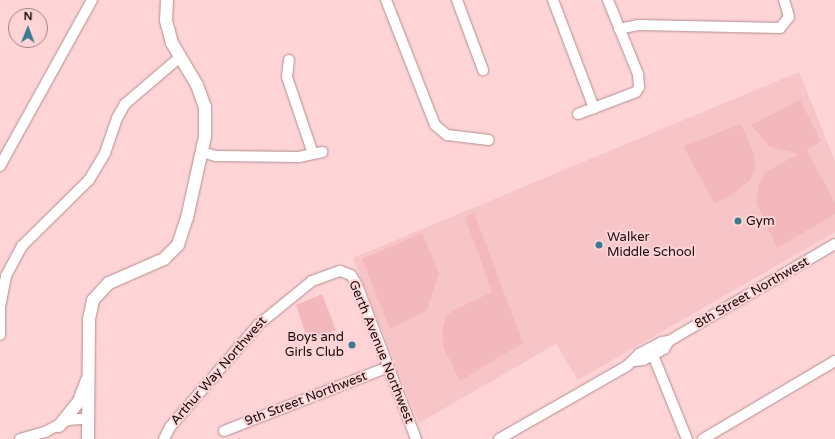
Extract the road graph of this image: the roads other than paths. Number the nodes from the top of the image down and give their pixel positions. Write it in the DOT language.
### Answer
graph roads {
  1 [pos="92,0"];
  2 [pos="167,0"];
  3 [pos="386,0"];
  4 [pos="457,0"];
  5 [pos="553,0"];
  6 [pos="608,0"];
  7 [pos="784,0"];
  8 [pos="619,29"];
  9 [pos="180,57"];
  10 [pos="289,60"];
  11 [pos="483,70"];
  12 [pos="594,108"];
  13 [pos="578,114"];
  14 [pos="489,140"];
  15 [pos="201,152"];
  16 [pos="0,166"];
  17 [pos="835,244"];
  18 [pos="340,271"];
  19 [pos="0,308"];
  20 [pos="0,335"];
  21 [pos="669,341"];
  22 [pos="653,355"];
  23 [pos="634,361"];
  24 [pos="835,361"];
  25 [pos="388,367"];
  26 [pos="90,371"];
  27 [pos="89,418"];
  28 [pos="59,426"];
  29 [pos="224,431"];
  30 [pos="20,439"];
  31 [pos="88,439"];
  32 [pos="164,439"];
  33 [pos="416,439"];
  34 [pos="499,439"];
  35 [pos="687,439"];
  36 [pos="703,439"];
  1 -- 16 [label="street"];
  2 -- 9 [label="street"];
  3 -- 14 [label="street"];
  4 -- 11 [label="street"];
  5 -- 12 [label="street"];
  6 -- 8 [label="street"];
  7 -- 8 [label="street"];
  8 -- 12 [label="street"];
  9 -- 15 [label="street"];
  9 -- 19 [label="street"];
  10 -- 15 [label="street"];
  12 -- 13 [label="street"];
  15 -- 26 [label="street"];
  17 -- 21 [label="street, 8th Street Northwest"];
  18 -- 25 [label="street, Gerth Avenue Northwest"];
  18 -- 32 [label="street, Arthur Way Northwest"];
  19 -- 20 [label="street"];
  21 -- 22 [label="street, 8th Street Northwest"];
  21 -- 23 [label="street, 8th Street Northwest"];
  22 -- 23 [label="street, 8th Street Northwest"];
  22 -- 35 [label="street"];
  23 -- 34 [label="street, 8th Street Northwest"];
  24 -- 36 [label="street"];
  25 -- 29 [label="street, 9th Street Northwest"];
  25 -- 33 [label="street, Gerth Avenue Northwest"];
  26 -- 27 [label="street"];
  26 -- 28 [label="street"];
  27 -- 28 [label="street"];
  27 -- 31 [label="street"];
  28 -- 30 [label="street"];
}
